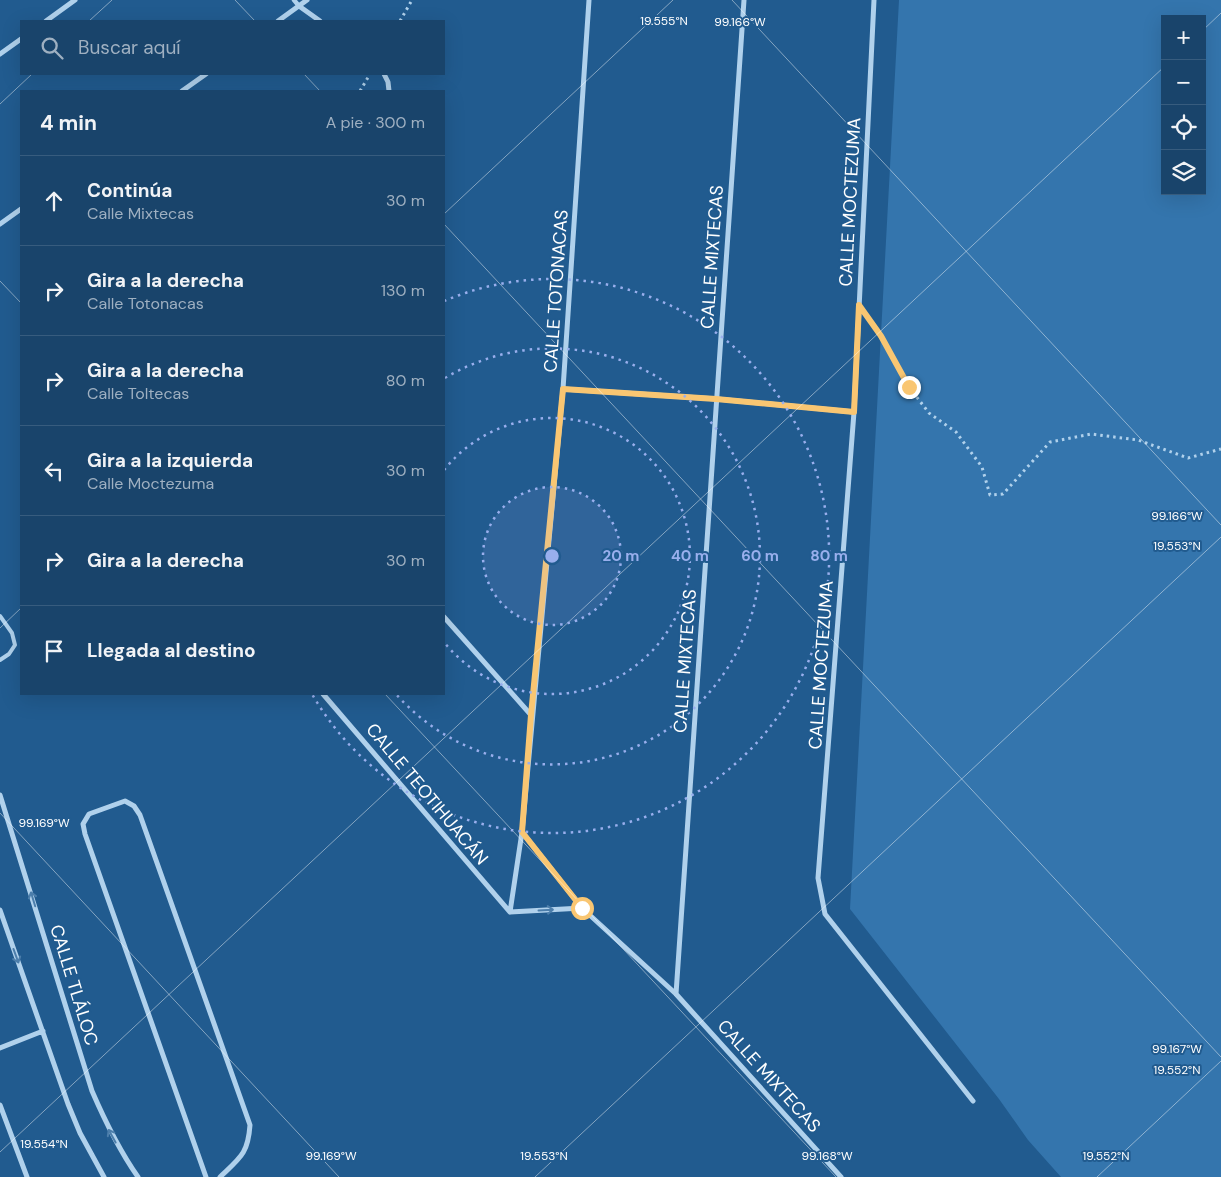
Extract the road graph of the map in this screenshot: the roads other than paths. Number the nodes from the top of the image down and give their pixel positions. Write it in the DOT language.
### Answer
graph roads {
  1 [pos="75,0"];
  2 [pos="294,0"];
  3 [pos="307,0"];
  4 [pos="589,0"];
  5 [pos="744,0"];
  6 [pos="874,0"];
  7 [pos="298,6"];
  8 [pos="47,20"];
  9 [pos="279,20"];
  10 [pos="319,20"];
  11 [pos="20,40"];
  12 [pos="0,54"];
  13 [pos="205,75"];
  14 [pos="384,75"];
  15 [pos="183,90"];
  16 [pos="389,90"];
  17 [pos="20,210"];
  18 [pos="0,224"];
  19 [pos="563,389"];
  20 [pos="716,399"];
  21 [pos="854,412"];
  22 [pos="0,616"];
  23 [pos="445,618"];
  24 [pos="0,660"];
  25 [pos="325,695"];
  26 [pos="531,715"];
  27 [pos="0,795"];
  28 [pos="522,832"];
  29 [pos="582,908"];
  30 [pos="0,910"];
  31 [pos="510,912"];
  32 [pos="676,994"];
  33 [pos="43,1031"];
  34 [pos="0,1048"];
  35 [pos="973,1101"];
  36 [pos="0,1105"];
  37 [pos="27,1177"];
  38 [pos="104,1177"];
  39 [pos="138,1177"];
  40 [pos="206,1177"];
  41 [pos="220,1177"];
  42 [pos="841,1177"];
  1 -- 8 [label="street"];
  2 -- 7 [label="street"];
  3 -- 7 [label="street"];
  4 -- 19 [label="street, CALLE TOTONACAS"];
  5 -- 20 [label="street, CALLE MIXTECAS"];
  6 -- 21 [label="street, CALLE MOCTEZUMA"];
  7 -- 9 [label="street"];
  7 -- 10 [label="street"];
  11 -- 12 [label="street"];
  13 -- 15 [label="street"];
  14 -- 16 [label="street"];
  17 -- 18 [label="street"];
  19 -- 20 [label="street"];
  19 -- 26 [label="street, CALLE TOTONACAS"];
  20 -- 21 [label="street"];
  20 -- 32 [label="street, CALLE MIXTECAS"];
  21 -- 35 [label="street, CALLE MOCTEZUMA"];
  22 -- 24 [label="lane"];
  23 -- 26 [label="street"];
  25 -- 31 [label="street, CALLE TEOTIHUACÁN"];
  26 -- 28 [label="street, CALLE TOTONACAS"];
  39 -- 27 [label="street, CALLE TLÁLOC, one-way"];
  28 -- 29 [label="street, CALLE MIXTECAS"];
  28 -- 31 [label="street, CALLE TOTONACAS"];
  31 -- 29 [label="street, one-way"];
  29 -- 32 [label="street, CALLE MIXTECAS"];
  30 -- 33 [label="street, one-way"];
  32 -- 42 [label="street, CALLE MIXTECAS"];
  33 -- 34 [label="street"];
  33 -- 38 [label="street"];
  36 -- 37 [label="street"];
  40 -- 41 [label="street"];
}
